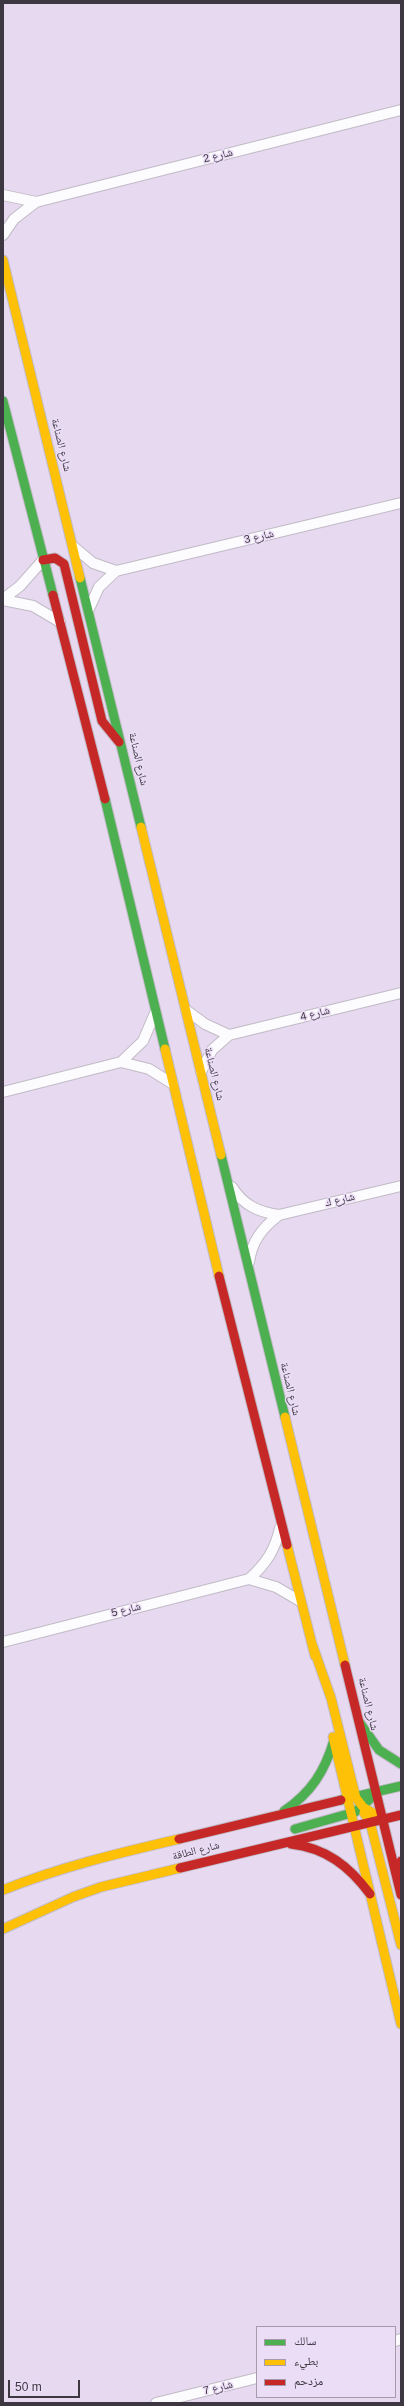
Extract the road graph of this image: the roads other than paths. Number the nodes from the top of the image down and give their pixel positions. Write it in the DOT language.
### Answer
graph roads {
  1 [pos="401,110"];
  2 [pos="3,195"];
  3 [pos="36,202"];
  4 [pos="3,235"];
  5 [pos="3,260"];
  6 [pos="3,401"];
  7 [pos="401,503"];
  8 [pos="74,547"];
  9 [pos="42,560"];
  10 [pos="116,571"];
  11 [pos="3,599"];
  12 [pos="89,609"];
  13 [pos="60,622"];
  14 [pos="122,746"];
  15 [pos="401,993"];
  16 [pos="186,1010"];
  17 [pos="155,1013"];
  18 [pos="229,1035"];
  19 [pos="121,1062"];
  20 [pos="201,1072"];
  21 [pos="173,1084"];
  22 [pos="3,1092"];
  23 [pos="230,1183"];
  24 [pos="401,1186"];
  25 [pos="278,1215"];
  26 [pos="248,1268"];
  27 [pos="281,1524"];
  28 [pos="249,1579"];
  29 [pos="300,1601"];
  30 [pos="3,1642"];
  31 [pos="312,1644"];
  32 [pos="360,1723"];
  33 [pos="334,1740"];
  34 [pos="401,1764"];
  35 [pos="401,1786"];
  36 [pos="401,1795"];
  37 [pos="378,1797"];
  38 [pos="356,1798"];
  39 [pos="347,1801"];
  40 [pos="364,1810"];
  41 [pos="350,1814"];
  42 [pos="401,1815"];
  43 [pos="273,1817"];
  44 [pos="383,1819"];
  45 [pos="370,1822"];
  46 [pos="353,1827"];
  47 [pos="288,1831"];
  48 [pos="243,1842"];
  49 [pos="277,1844"];
  50 [pos="205,1861"];
  51 [pos="401,1861"];
  52 [pos="398,1881"];
  53 [pos="3,1890"];
  54 [pos="370,1894"];
  55 [pos="401,1895"];
  56 [pos="3,1929"];
  57 [pos="401,1945"];
  58 [pos="401,2024"];
  59 [pos="256,2378"];
  60 [pos="156,2403"];
  1 -- 3 [label="street, شارع 2"];
  2 -- 3 [label="street, شارع 2"];
  3 -- 4 [label="street, شارع 2"];
  5 -- 8 [label="street, شارع الصناعة"];
  6 -- 9 [label="street"];
  7 -- 10 [label="street, شارع 3"];
  8 -- 10 [label="street"];
  8 -- 12 [label="street, شارع الصناعة"];
  9 -- 11 [label="street"];
  9 -- 13 [label="street"];
  9 -- 14 [label="street"];
  10 -- 12 [label="street, شارع 3"];
  11 -- 13 [label="street"];
  12 -- 14 [label="street, شارع الصناعة"];
  13 -- 17 [label="street"];
  14 -- 16 [label="street, شارع الصناعة"];
  15 -- 18 [label="street, شارع 4"];
  16 -- 18 [label="street"];
  16 -- 20 [label="street, شارع الصناعة"];
  17 -- 19 [label="street"];
  17 -- 21 [label="street"];
  18 -- 20 [label="street, شارع 4"];
  19 -- 21 [label="street"];
  19 -- 22 [label="street"];
  20 -- 23 [label="street, شارع الصناعة"];
  21 -- 27 [label="street"];
  23 -- 25 [label="street, شارع ك"];
  23 -- 26 [label="street, شارع الصناعة"];
  24 -- 25 [label="street, شارع ك"];
  25 -- 26 [label="street, شارع ك"];
  26 -- 32 [label="street, شارع الصناعة"];
  27 -- 28 [label="street, شارع 5"];
  27 -- 29 [label="street"];
  28 -- 29 [label="street"];
  28 -- 30 [label="street, شارع 5"];
  29 -- 31 [label="street"];
  31 -- 33 [label="street"];
  31 -- 38 [label="street"];
  32 -- 34 [label="street"];
  32 -- 37 [label="street, شارع الصناعة"];
  33 -- 39 [label="street"];
  33 -- 43 [label="street"];
  35 -- 37 [label="street, شارع الطاقة"];
  36 -- 37 [label="street"];
  37 -- 38 [label="street, شارع الطاقة"];
  37 -- 40 [label="street"];
  37 -- 44 [label="street, شارع الصناعة"];
  38 -- 39 [label="street, شارع الطاقة"];
  38 -- 40 [label="street"];
  39 -- 40 [label="street"];
  39 -- 41 [label="street"];
  39 -- 43 [label="street, شارع الطاقة"];
  40 -- 41 [label="street"];
  40 -- 44 [label="street"];
  40 -- 45 [label="street"];
  40 -- 46 [label="street"];
  41 -- 46 [label="street"];
  41 -- 47 [label="street"];
  42 -- 44 [label="street, شارع الطاقة"];
  43 -- 53 [label="street, شارع الطاقة"];
  44 -- 45 [label="street, شارع الطاقة"];
  44 -- 52 [label="street, شارع الصناعة"];
  45 -- 46 [label="street, شارع الطاقة"];
  45 -- 57 [label="street"];
  46 -- 49 [label="street, شارع الطاقة"];
  46 -- 54 [label="street"];
  48 -- 50 [label="street"];
  49 -- 50 [label="street, شارع الطاقة"];
  49 -- 54 [label="street"];
  50 -- 56 [label="street, شارع الطاقة"];
  51 -- 52 [label="street"];
  52 -- 55 [label="street, شارع الصناعة"];
  54 -- 58 [label="street"];
  59 -- 60 [label="street, شارع 7"];
}
